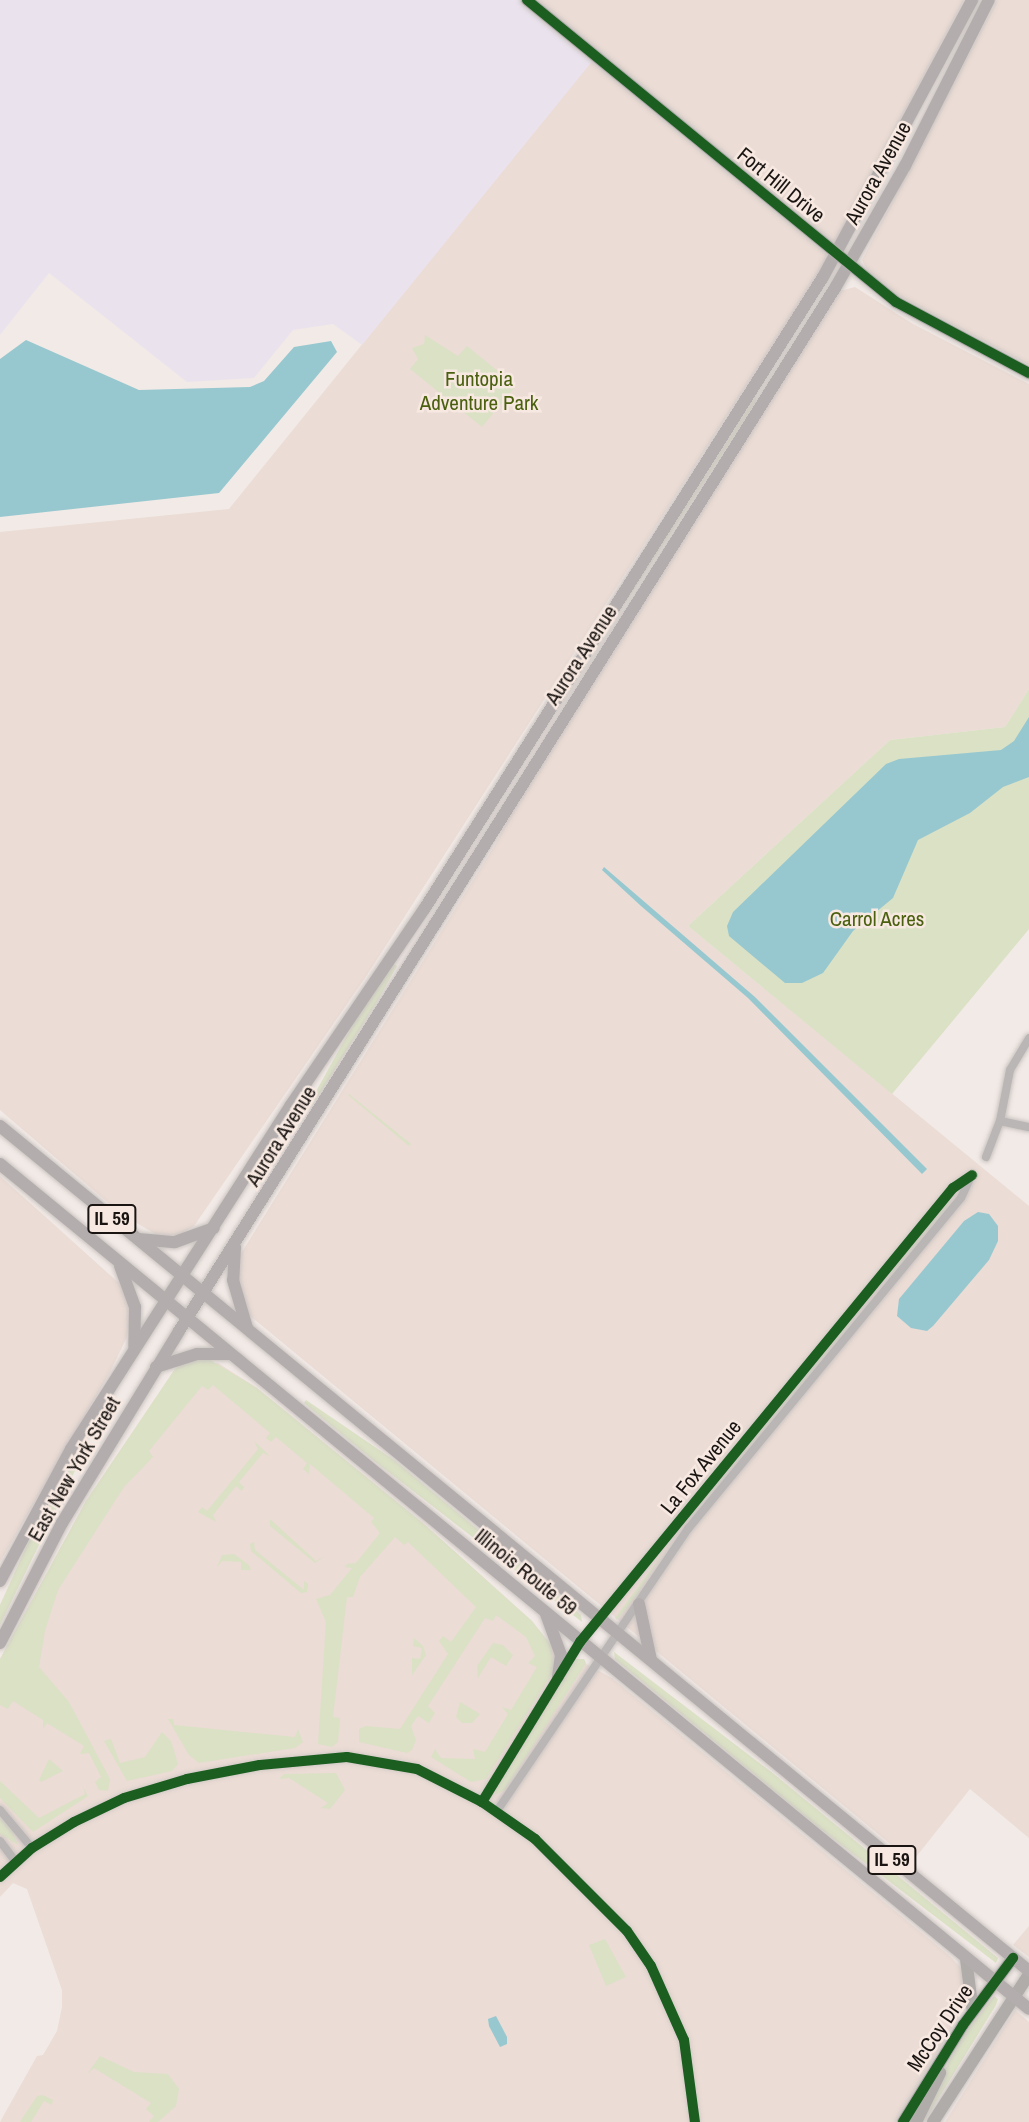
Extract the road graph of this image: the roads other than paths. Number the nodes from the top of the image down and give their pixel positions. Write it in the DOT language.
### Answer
graph roads {
  1 [pos="527,0"];
  2 [pos="972,0"];
  3 [pos="989,0"];
  4 [pos="837,255"];
  5 [pos="849,265"];
  6 [pos="1029,373"];
  7 [pos="1029,1038"];
  8 [pos="1000,1121"];
  9 [pos="0,1126"];
  10 [pos="1029,1128"];
  11 [pos="986,1157"];
  12 [pos="0,1164"];
  13 [pos="214,1227"];
  14 [pos="138,1239"];
  15 [pos="236,1244"];
  16 [pos="118,1262"];
  17 [pos="181,1276"];
  18 [pos="204,1293"];
  19 [pos="165,1301"];
  20 [pos="187,1319"];
  21 [pos="247,1328"];
  22 [pos="134,1350"];
  23 [pos="228,1354"];
  24 [pos="156,1367"];
  25 [pos="0,1581"];
  26 [pos="639,1604"];
  27 [pos="546,1614"];
  28 [pos="600,1619"];
  29 [pos="616,1632"];
  30 [pos="580,1642"];
  31 [pos="0,1643"];
  32 [pos="598,1656"];
  33 [pos="651,1661"];
  34 [pos="558,1677"];
  35 [pos="482,1802"];
  36 [pos="0,1810"];
  37 [pos="497,1811"];
  38 [pos="0,1841"];
  39 [pos="32,1848"];
  40 [pos="16,1862"];
  41 [pos="0,1877"];
  42 [pos="1013,1958"];
  43 [pos="966,1959"];
  44 [pos="1029,1972"];
  45 [pos="995,1982"];
  46 [pos="1013,1996"];
  47 [pos="1029,2009"];
  48 [pos="972,2012"];
  49 [pos="963,2025"];
  50 [pos="695,2122"];
  51 [pos="903,2122"];
  52 [pos="916,2122"];
  53 [pos="933,2122"];
  1 -- 4 [label="street, Fort Hill Drive"];
  2 -- 4 [label="main road, Aurora Avenue"];
  3 -- 5 [label="main road, Aurora Avenue"];
  4 -- 5 [label="street, Fort Hill Drive"];
  4 -- 13 [label="main road, Aurora Avenue"];
  5 -- 6 [label="street, Fort Hill Drive"];
  5 -- 15 [label="main road, Aurora Avenue"];
  7 -- 8 [label="street"];
  8 -- 10 [label="street"];
  8 -- 11 [label="street"];
  9 -- 14 [label="main road, Illinois Route 59 / IL 59"];
  12 -- 16 [label="main road, Illinois Route 59 / IL 59"];
  13 -- 14 [label="main road"];
  13 -- 17 [label="main road, Aurora Avenue"];
  14 -- 17 [label="main road, Illinois Route 59 / IL 59"];
  15 -- 18 [label="main road, Aurora Avenue"];
  15 -- 21 [label="main road"];
  16 -- 19 [label="main road, Illinois Route 59 / IL 59"];
  16 -- 22 [label="main road"];
  17 -- 18 [label="main road, Illinois Route 59 / IL 59"];
  17 -- 19 [label="main road, Aurora Avenue"];
  18 -- 20 [label="main road, Aurora Avenue"];
  18 -- 21 [label="main road, Illinois Route 59 / IL 59"];
  19 -- 20 [label="main road, Illinois Route 59 / IL 59"];
  19 -- 22 [label="main road, East New York Street"];
  20 -- 23 [label="main road, Illinois Route 59 / IL 59"];
  20 -- 24 [label="main road, East New York Street"];
  21 -- 28 [label="main road, Illinois Route 59 / IL 59"];
  22 -- 25 [label="main road, East New York Street"];
  23 -- 24 [label="main road"];
  23 -- 27 [label="main road, Illinois Route 59 / IL 59"];
  24 -- 31 [label="main road, East New York Street"];
  26 -- 28 [label="street, La Fox Avenue"];
  26 -- 29 [label="street, La Fox Avenue"];
  26 -- 33 [label="main road"];
  27 -- 30 [label="main road, Illinois Route 59 / IL 59"];
  27 -- 34 [label="main road"];
  28 -- 29 [label="main road, Illinois Route 59 / IL 59"];
  28 -- 30 [label="street, La Fox Avenue"];
  29 -- 32 [label="street, La Fox Avenue"];
  29 -- 33 [label="main road, Illinois Route 59 / IL 59"];
  30 -- 32 [label="main road, Illinois Route 59 / IL 59"];
  30 -- 34 [label="street, La Fox Avenue"];
  32 -- 37 [label="street, La Fox Avenue"];
  32 -- 43 [label="main road, Illinois Route 59 / IL 59"];
  33 -- 42 [label="main road, Illinois Route 59 / IL 59"];
  34 -- 35 [label="street, La Fox Avenue"];
  35 -- 37 [label="street"];
  35 -- 39 [label="street"];
  36 -- 39 [label="street"];
  37 -- 50 [label="street"];
  38 -- 40 [label="street"];
  39 -- 40 [label="street"];
  40 -- 41 [label="street"];
  42 -- 44 [label="main road, Illinois Route 59 / IL 59"];
  42 -- 45 [label="street, McCoy Drive"];
  43 -- 45 [label="main road, Illinois Route 59 / IL 59"];
  43 -- 48 [label="street"];
  44 -- 46 [label="street, McCoy Drive"];
  45 -- 46 [label="main road, Illinois Route 59 / IL 59"];
  45 -- 48 [label="street, McCoy Drive"];
  46 -- 47 [label="main road, Illinois Route 59 / IL 59"];
  46 -- 53 [label="street, McCoy Drive"];
  48 -- 49 [label="street, McCoy Drive"];
  49 -- 51 [label="street, McCoy Drive"];
  49 -- 52 [label="street"];
}
